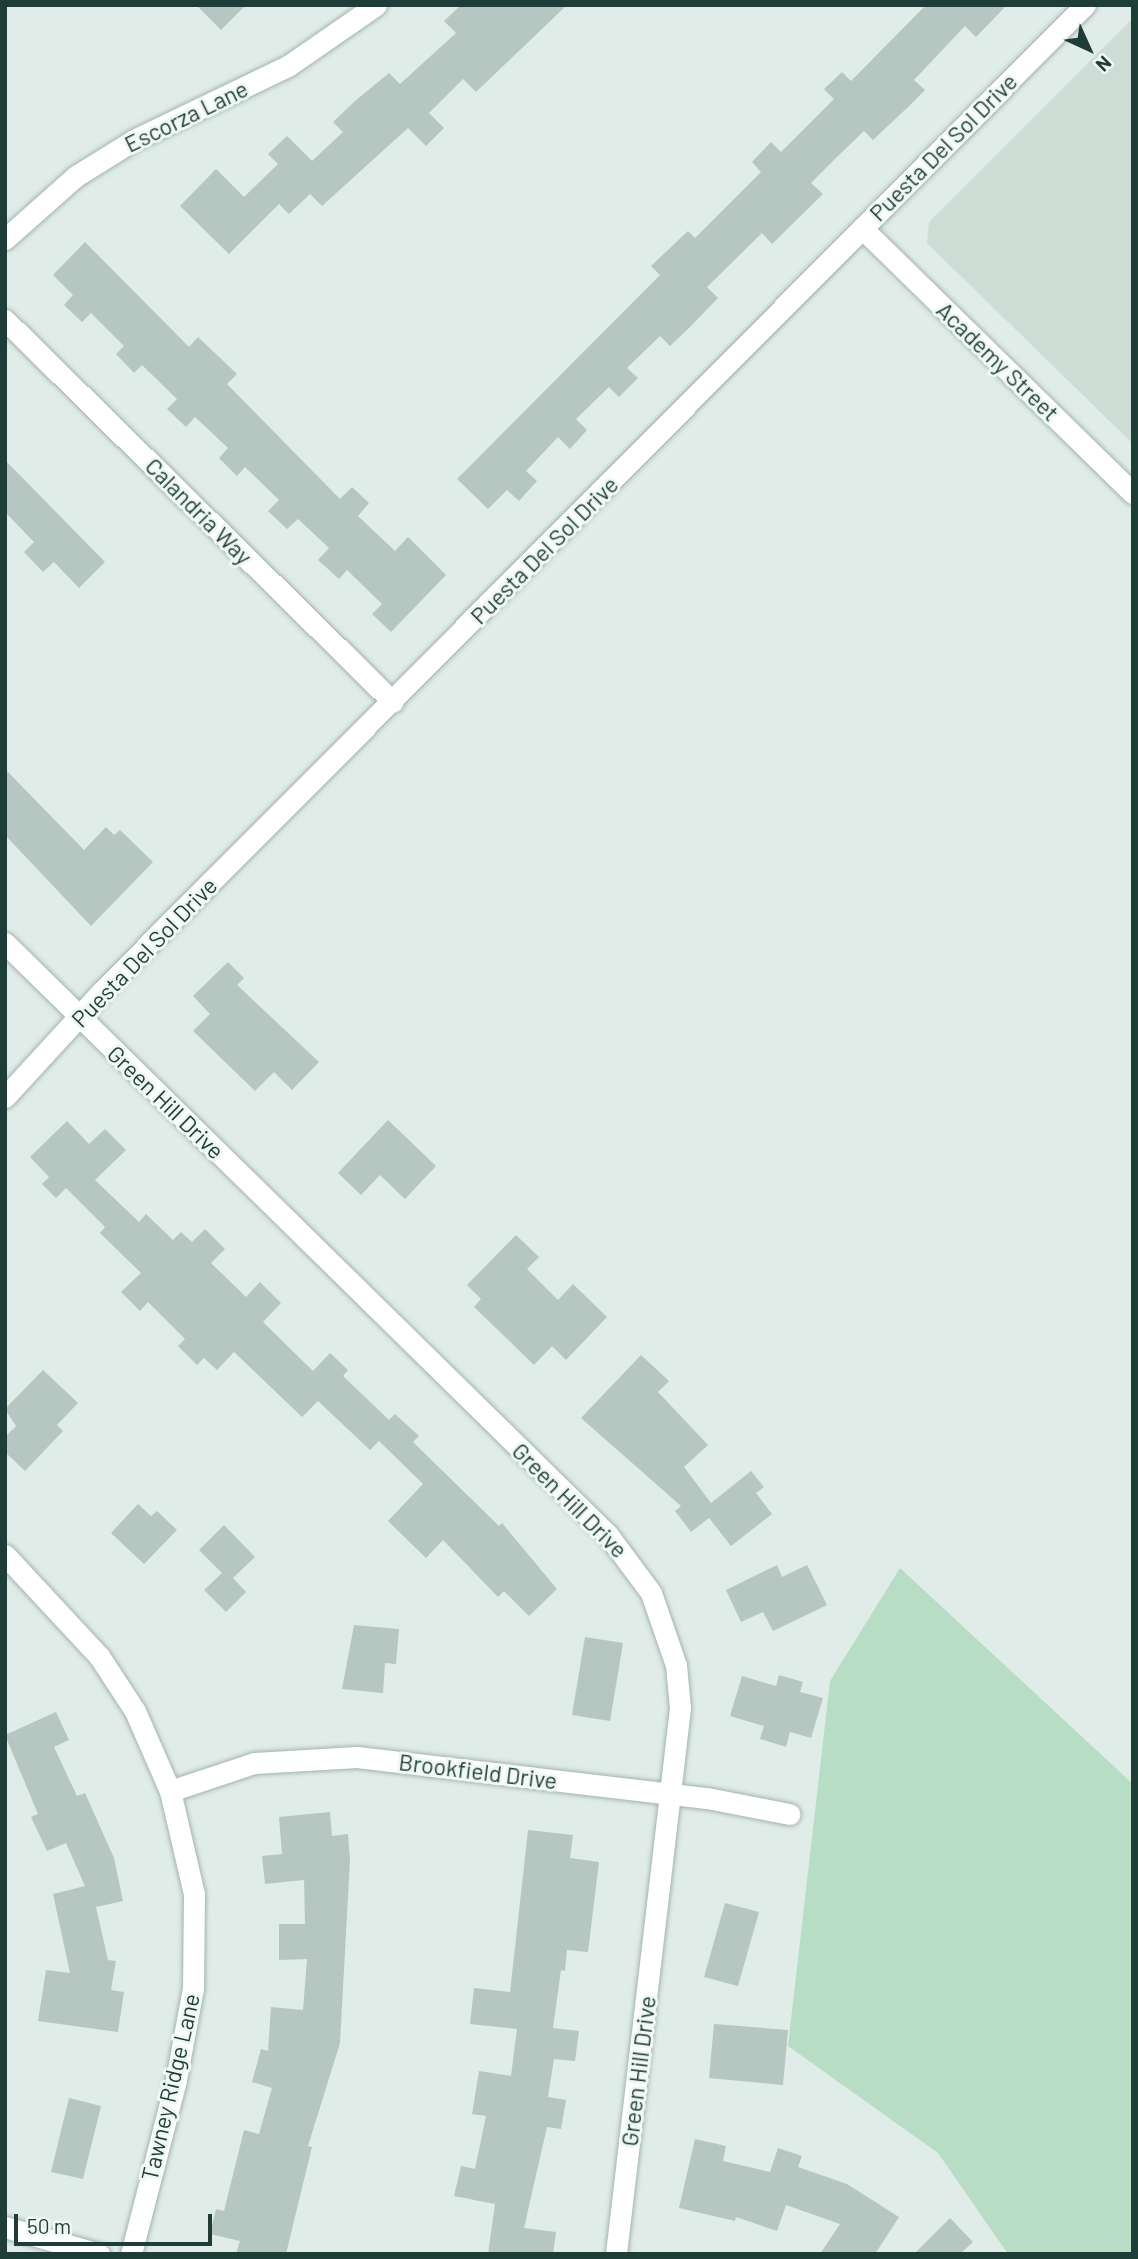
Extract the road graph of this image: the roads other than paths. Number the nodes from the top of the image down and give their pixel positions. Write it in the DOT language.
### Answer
graph roads {
  1 [pos="376,5"];
  2 [pos="1085,5"];
  3 [pos="862,228"];
  4 [pos="5,239"];
  5 [pos="5,320"];
  6 [pos="1133,494"];
  7 [pos="393,702"];
  8 [pos="5,943"];
  9 [pos="80,1017"];
  10 [pos="5,1097"];
  11 [pos="5,1555"];
  12 [pos="170,1791"];
  13 [pos="673,1795"];
  14 [pos="789,1814"];
  15 [pos="5,2228"];
  16 [pos="99,2254"];
  17 [pos="131,2254"];
  18 [pos="616,2254"];
  1 -- 4 [label="street, Escorza Lane"];
  2 -- 3 [label="street, Puesta Del Sol Drive"];
  3 -- 6 [label="street, Academy Street"];
  3 -- 7 [label="street, Puesta Del Sol Drive"];
  5 -- 7 [label="street, Calandria Way"];
  7 -- 9 [label="street, Puesta Del Sol Drive"];
  8 -- 9 [label="street, Green Hill Drive"];
  9 -- 10 [label="street, Puesta Del Sol Drive"];
  9 -- 13 [label="street, Green Hill Drive"];
  11 -- 12 [label="street, Tawney Ridge Lane"];
  12 -- 13 [label="street, Brookfield Drive"];
  12 -- 17 [label="street, Tawney Ridge Lane"];
  13 -- 14 [label="street, Brookfield Drive"];
  13 -- 18 [label="street, Green Hill Drive"];
  15 -- 16 [label="street"];
}
